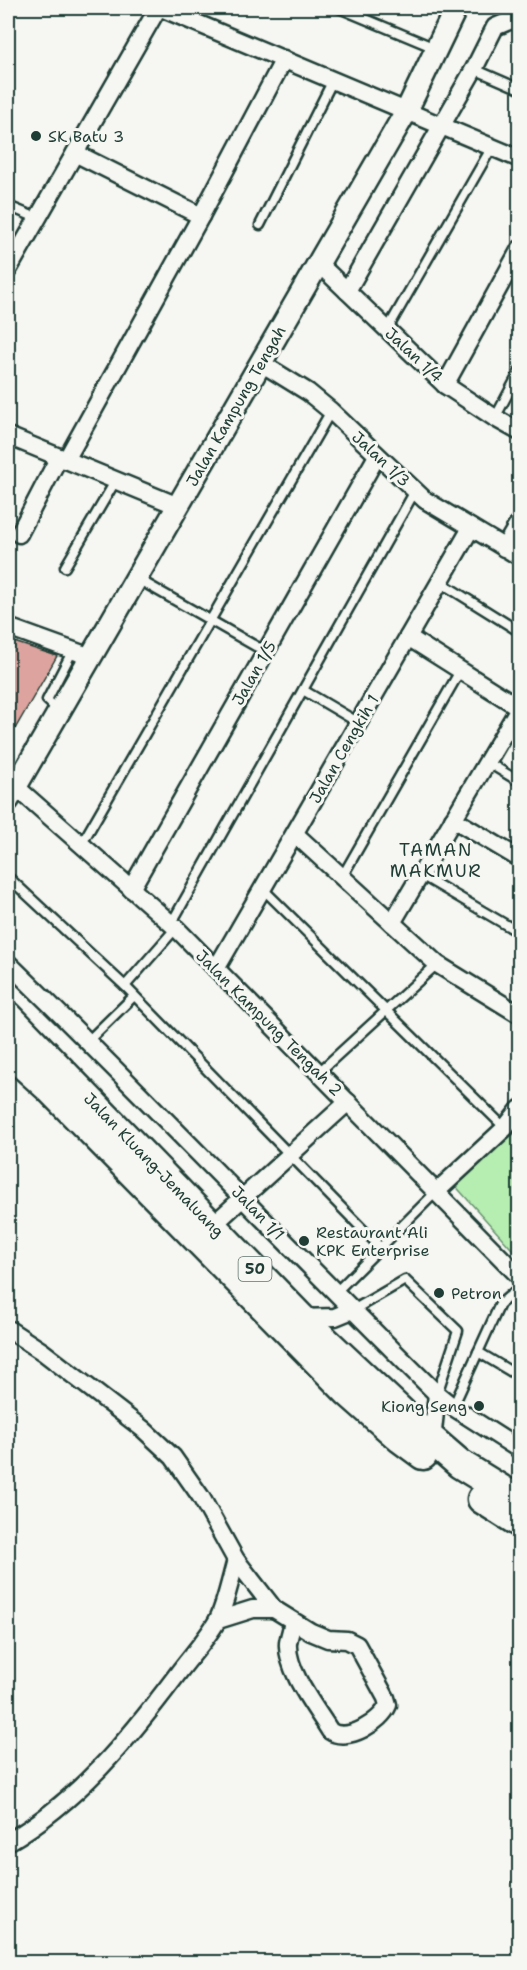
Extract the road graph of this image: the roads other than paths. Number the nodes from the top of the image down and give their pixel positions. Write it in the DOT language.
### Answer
graph roads {
  1 [pos="159,8"];
  2 [pos="339,8"];
  3 [pos="456,8"];
  4 [pos="519,20"];
  5 [pos="437,49"];
  6 [pos="284,59"];
  7 [pos="474,69"];
  8 [pos="333,80"];
  9 [pos="519,89"];
  10 [pos="407,110"];
  11 [pos="441,125"];
  12 [pos="492,147"];
  13 [pos="75,153"];
  14 [pos="519,159"];
  15 [pos="8,206"];
  16 [pos="201,216"];
  17 [pos="38,218"];
  18 [pos="260,225"];
  19 [pos="519,249"];
  20 [pos="319,264"];
  21 [pos="8,270"];
  22 [pos="347,291"];
  23 [pos="387,330"];
  24 [pos="261,363"];
  25 [pos="519,371"];
  26 [pos="445,385"];
  27 [pos="331,411"];
  28 [pos="495,418"];
  29 [pos="519,432"];
  30 [pos="8,436"];
  31 [pos="377,456"];
  32 [pos="62,458"];
  33 [pos="116,480"];
  34 [pos="415,491"];
  35 [pos="178,506"];
  36 [pos="519,521"];
  37 [pos="471,528"];
  38 [pos="19,534"];
  39 [pos="504,548"];
  40 [pos="519,557"];
  41 [pos="65,567"];
  42 [pos="135,578"];
  43 [pos="440,582"];
  44 [pos="210,620"];
  45 [pos="8,627"];
  46 [pos="519,632"];
  47 [pos="408,637"];
  48 [pos="266,652"];
  49 [pos="82,654"];
  50 [pos="460,671"];
  51 [pos="303,690"];
  52 [pos="519,708"];
  53 [pos="358,723"];
  54 [pos="487,762"];
  55 [pos="519,782"];
  56 [pos="10,790"];
  57 [pos="453,819"];
  58 [pos="295,834"];
  59 [pos="81,845"];
  60 [pos="519,859"];
  61 [pos="421,875"];
  62 [pos="8,877"];
  63 [pos="342,877"];
  64 [pos="131,889"];
  65 [pos="263,889"];
  66 [pos="392,922"];
  67 [pos="174,926"];
  68 [pos="519,933"];
  69 [pos="8,963"];
  70 [pos="437,964"];
  71 [pos="216,969"];
  72 [pos="125,987"];
  73 [pos="134,996"];
  74 [pos="387,1010"];
  75 [pos="519,1015"];
  76 [pos="8,1016"];
  77 [pos="88,1041"];
  78 [pos="8,1051"];
  79 [pos="318,1073"];
  80 [pos="348,1102"];
  81 [pos="519,1109"];
  82 [pos="506,1128"];
  83 [pos="290,1155"];
  84 [pos="436,1192"];
  85 [pos="242,1197"];
  86 [pos="213,1225"];
  87 [pos="381,1248"];
  88 [pos="519,1276"];
  89 [pos="519,1287"];
  90 [pos="335,1293"];
  91 [pos="352,1310"];
  92 [pos="301,1318"];
  93 [pos="8,1329"];
  94 [pos="478,1352"];
  95 [pos="519,1377"];
  96 [pos="437,1394"];
  97 [pos="453,1407"];
  98 [pos="432,1440"];
  99 [pos="519,1450"];
  100 [pos="519,1501"];
  101 [pos="519,1523"];
  102 [pos="236,1560"];
  103 [pos="274,1609"];
  104 [pos="218,1620"];
  105 [pos="293,1621"];
  106 [pos="8,1842"];
  1 -- 6 [label="street"];
  1 -- 13 [label="street"];
  2 -- 5 [label="lane"];
  3 -- 5 [label="street, Jalan Kampung Tengah"];
  4 -- 7 [label="street"];
  5 -- 10 [label="street, Jalan Kampung Tengah"];
  6 -- 8 [label="street"];
  6 -- 16 [label="street"];
  7 -- 9 [label="lane"];
  7 -- 11 [label="street"];
  8 -- 10 [label="street"];
  8 -- 18 [label="lane"];
  10 -- 11 [label="street"];
  10 -- 20 [label="street, Jalan Kampung Tengah"];
  11 -- 12 [label="street"];
  11 -- 22 [label="street"];
  12 -- 14 [label="street"];
  12 -- 23 [label="lane"];
  13 -- 16 [label="street"];
  13 -- 17 [label="street"];
  15 -- 17 [label="lane"];
  16 -- 32 [label="street"];
  17 -- 21 [label="street"];
  19 -- 26 [label="street"];
  20 -- 22 [label="street, Jalan 1/4"];
  20 -- 24 [label="street, Jalan Kampung Tengah"];
  22 -- 23 [label="street, Jalan 1/4"];
  23 -- 26 [label="street, Jalan 1/4"];
  24 -- 27 [label="street, Jalan 1/3"];
  24 -- 35 [label="street, Jalan Kampung Tengah"];
  25 -- 28 [label="lane"];
  26 -- 28 [label="street, Jalan 1/4"];
  27 -- 31 [label="street, Jalan 1/3"];
  27 -- 44 [label="lane"];
  28 -- 29 [label="street, Jalan 1/4"];
  30 -- 32 [label="street"];
  31 -- 34 [label="street, Jalan 1/3"];
  31 -- 48 [label="street, Jalan 1/5"];
  32 -- 33 [label="street"];
  32 -- 38 [label="street"];
  33 -- 35 [label="street"];
  33 -- 41 [label="lane"];
  34 -- 37 [label="street, Jalan 1/3"];
  34 -- 51 [label="lane"];
  35 -- 42 [label="street, Jalan Kampung Tengah"];
  36 -- 39 [label="street"];
  37 -- 39 [label="street, Jalan 1/3"];
  37 -- 43 [label="street, Jalan Cengkih 1"];
  39 -- 40 [label="street, Jalan 1/3"];
  42 -- 44 [label="lane"];
  42 -- 49 [label="street, Jalan Kampung Tengah"];
  43 -- 46 [label="lane"];
  43 -- 47 [label="street, Jalan Cengkih 1"];
  44 -- 48 [label="lane"];
  44 -- 59 [label="lane"];
  45 -- 49 [label="street"];
  47 -- 50 [label="street"];
  47 -- 53 [label="street, Jalan Cengkih 1"];
  48 -- 64 [label="street, Jalan 1/5"];
  49 -- 56 [label="street, Jalan Kampung Tengah"];
  50 -- 52 [label="street"];
  50 -- 63 [label="lane"];
  51 -- 53 [label="lane"];
  51 -- 67 [label="lane"];
  52 -- 54 [label="street"];
  53 -- 58 [label="street, Jalan Cengkih 1"];
  54 -- 55 [label="lane"];
  54 -- 57 [label="street"];
  56 -- 59 [label="street, Jalan Kampung Tengah 2"];
  57 -- 60 [label="street"];
  57 -- 61 [label="street"];
  58 -- 63 [label="street"];
  58 -- 65 [label="street, Jalan Cengkih 1"];
  59 -- 64 [label="street, Jalan Kampung Tengah 2"];
  61 -- 66 [label="street"];
  61 -- 68 [label="lane"];
  62 -- 72 [label="lane"];
  63 -- 66 [label="street"];
  64 -- 67 [label="street, Jalan Kampung Tengah 2"];
  65 -- 71 [label="street, Jalan Cengkih 1"];
  65 -- 74 [label="lane"];
  66 -- 70 [label="street"];
  67 -- 71 [label="street, Jalan Kampung Tengah 2"];
  67 -- 72 [label="lane"];
  69 -- 77 [label="street, Jalan 1/1"];
  70 -- 74 [label="lane"];
  70 -- 75 [label="street"];
  71 -- 79 [label="street, Jalan Kampung Tengah 2"];
  72 -- 73 [label="lane"];
  73 -- 77 [label="lane"];
  73 -- 83 [label="lane"];
  74 -- 79 [label="lane"];
  74 -- 82 [label="lane"];
  76 -- 86 [label="highway, Jalan Kluang-Jemaluang / 50"];
  77 -- 85 [label="street, Jalan 1/1"];
  78 -- 101 [label="highway, Jalan Kluang-Jemaluang / 50"];
  79 -- 80 [label="street, Jalan Kampung Tengah 2"];
  80 -- 83 [label="street"];
  80 -- 84 [label="street, Jalan Kampung Tengah 2"];
  81 -- 82 [label="street"];
  82 -- 84 [label="street"];
  83 -- 85 [label="street"];
  83 -- 87 [label="lane"];
  84 -- 87 [label="lane"];
  84 -- 88 [label="street, Jalan Kampung Tengah 2"];
  85 -- 86 [label="street"];
  85 -- 90 [label="street, Jalan 1/1"];
  86 -- 92 [label="highway, Jalan Kluang-Jemaluang / 50"];
  87 -- 90 [label="lane"];
  89 -- 94 [label="lane"];
  90 -- 91 [label="street, Jalan 1/1"];
  91 -- 92 [label="street"];
  91 -- 96 [label="street, Jalan 1/1"];
  91 -- 96 [label="lane"];
  92 -- 98 [label="highway, Jalan Kluang-Jemaluang / 50"];
  93 -- 102 [label="street"];
  94 -- 95 [label="lane"];
  94 -- 97 [label="lane"];
  96 -- 97 [label="street, Jalan 1/1"];
  96 -- 98 [label="street"];
  97 -- 99 [label="street, Jalan 1/1"];
  98 -- 100 [label="highway, Jalan Kluang-Jemaluang / 50"];
  102 -- 103 [label="street"];
  102 -- 104 [label="street"];
  103 -- 104 [label="street"];
  103 -- 105 [label="street"];
  104 -- 106 [label="street"];
  105 -- 105 [label="street"];
}
